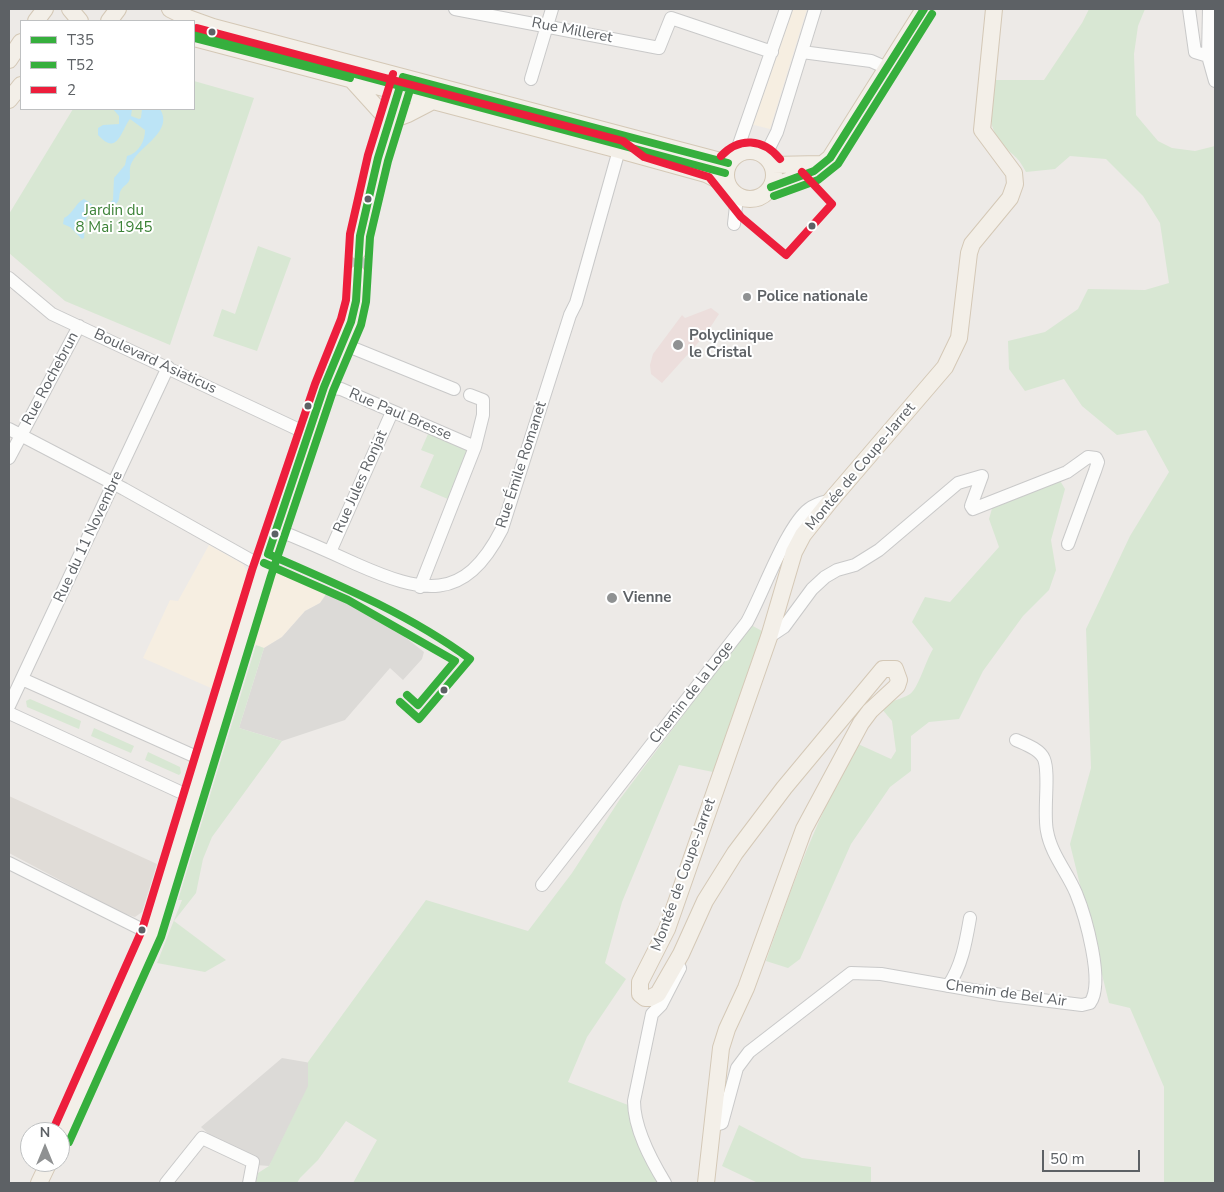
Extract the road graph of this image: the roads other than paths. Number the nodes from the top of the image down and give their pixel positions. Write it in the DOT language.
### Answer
graph roads {
  1 [pos="46,9"];
  2 [pos="70,9"];
  3 [pos="170,9"];
  4 [pos="455,9"];
  5 [pos="552,9"];
  6 [pos="786,9"];
  7 [pos="815,9"];
  8 [pos="924,9"];
  9 [pos="994,9"];
  10 [pos="1189,9"];
  11 [pos="1209,9"];
  12 [pos="37,20"];
  13 [pos="79,20"];
  14 [pos="194,20"];
  15 [pos="195,21"];
  16 [pos="546,26"];
  17 [pos="195,38"];
  18 [pos="20,44"];
  19 [pos="772,52"];
  20 [pos="802,52"];
  21 [pos="1208,56"];
  22 [pos="9,60"];
  23 [pos="887,68"];
  24 [pos="350,78"];
  25 [pos="531,79"];
  26 [pos="1215,81"];
  27 [pos="401,84"];
  28 [pos="20,85"];
  29 [pos="442,97"];
  30 [pos="9,100"];
  31 [pos="389,121"];
  32 [pos="619,150"];
  33 [pos="732,160"];
  34 [pos="768,160"];
  35 [pos="822,164"];
  36 [pos="726,184"];
  37 [pos="771,187"];
  38 [pos="737,197"];
  39 [pos="734,224"];
  40 [pos="358,251"];
  41 [pos="357,274"];
  42 [pos="9,278"];
  43 [pos="79,326"];
  44 [pos="344,344"];
  45 [pos="168,368"];
  46 [pos="324,387"];
  47 [pos="454,389"];
  48 [pos="470,395"];
  49 [pos="392,412"];
  50 [pos="9,429"];
  51 [pos="308,434"];
  52 [pos="21,436"];
  53 [pos="475,447"];
  54 [pos="9,458"];
  55 [pos="113,484"];
  56 [pos="831,500"];
  57 [pos="275,530"];
  58 [pos="1068,544"];
  59 [pos="330,552"];
  60 [pos="263,566"];
  61 [pos="420,587"];
  62 [pos="769,637"];
  63 [pos="22,679"];
  64 [pos="9,705"];
  65 [pos="1016,740"];
  66 [pos="203,760"];
  67 [pos="191,797"];
  68 [pos="9,863"];
  69 [pos="542,885"];
  70 [pos="970,918"];
  71 [pos="151,934"];
  72 [pos="681,954"];
  73 [pos="948,986"];
  74 [pos="67,1122"];
  75 [pos="712,1126"];
  76 [pos="166,1183"];
  77 [pos="249,1183"];
  78 [pos="665,1183"];
  79 [pos="706,1183"];
  1 -- 12 [label="main road"];
  2 -- 13 [label="main road"];
  3 -- 14 [label="main road"];
  4 -- 16 [label="street, Rue Milleret"];
  5 -- 16 [label="street"];
  6 -- 19 [label="street"];
  7 -- 20 [label="street"];
  8 -- 23 [label="main road"];
  9 -- 56 [label="main road, Montée de Coupe-Jarret"];
  10 -- 21 [label="street"];
  11 -- 21 [label="street"];
  15 -- 27 [label="main road"];
  16 -- 19 [label="street, Rue Milleret"];
  16 -- 25 [label="street"];
  17 -- 24 [label="main road"];
  18 -- 22 [label="main road"];
  19 -- 33 [label="street"];
  20 -- 23 [label="street"];
  20 -- 34 [label="street"];
  21 -- 26 [label="street"];
  23 -- 35 [label="main road"];
  24 -- 27 [label="main road"];
  24 -- 31 [label="main road"];
  27 -- 29 [label="main road"];
  27 -- 31 [label="main road"];
  28 -- 30 [label="main road"];
  29 -- 31 [label="main road"];
  29 -- 32 [label="main road"];
  29 -- 33 [label="main road"];
  31 -- 40 [label="main road"];
  32 -- 36 [label="main road"];
  32 -- 61 [label="street, Rue Émile Romanet"];
  33 -- 34 [label="main road"];
  33 -- 36 [label="main road"];
  34 -- 35 [label="main road"];
  34 -- 37 [label="main road"];
  35 -- 37 [label="main road"];
  36 -- 38 [label="main road"];
  37 -- 38 [label="main road"];
  38 -- 39 [label="street"];
  41 -- 44 [label="main road"];
  42 -- 43 [label="street, Boulevard Asiaticus"];
  43 -- 45 [label="street, Boulevard Asiaticus"];
  43 -- 52 [label="street, Rue Rochebrun"];
  44 -- 46 [label="main road"];
  44 -- 47 [label="street"];
  45 -- 51 [label="street, Boulevard Asiaticus"];
  45 -- 55 [label="street, Rue du 11 Novembre"];
  46 -- 49 [label="street, Rue Paul Bresse"];
  46 -- 51 [label="main road"];
  48 -- 53 [label="street"];
  49 -- 53 [label="street, Rue Paul Bresse"];
  49 -- 59 [label="street, Rue Jules Ronjat"];
  50 -- 52 [label="street"];
  51 -- 57 [label="main road"];
  52 -- 54 [label="street, Rue Rochebrun"];
  52 -- 55 [label="street"];
  53 -- 61 [label="street"];
  55 -- 60 [label="street"];
  55 -- 63 [label="street, Rue du 11 Novembre"];
  56 -- 62 [label="main road, Montée de Coupe-Jarret"];
  56 -- 69 [label="street, Chemin de la Loge"];
  57 -- 59 [label="street, Rue Émile Romanet"];
  57 -- 60 [label="main road"];
  58 -- 62 [label="street"];
  59 -- 61 [label="street, Rue Émile Romanet"];
  60 -- 66 [label="main road"];
  62 -- 72 [label="main road, Montée de Coupe-Jarret"];
  63 -- 64 [label="street, Rue du 11 Novembre"];
  63 -- 66 [label="street"];
  64 -- 67 [label="street"];
  65 -- 73 [label="street, Chemin de Bel Air"];
  66 -- 67 [label="main road"];
  67 -- 71 [label="main road"];
  68 -- 71 [label="street"];
  70 -- 73 [label="street"];
  71 -- 74 [label="main road"];
  72 -- 75 [label="main road, Montée de Coupe-Jarret"];
  72 -- 78 [label="street"];
  73 -- 75 [label="street, Chemin de Bel Air"];
  75 -- 79 [label="main road, Montée de Coupe-Jarret"];
  76 -- 77 [label="street"];
}
